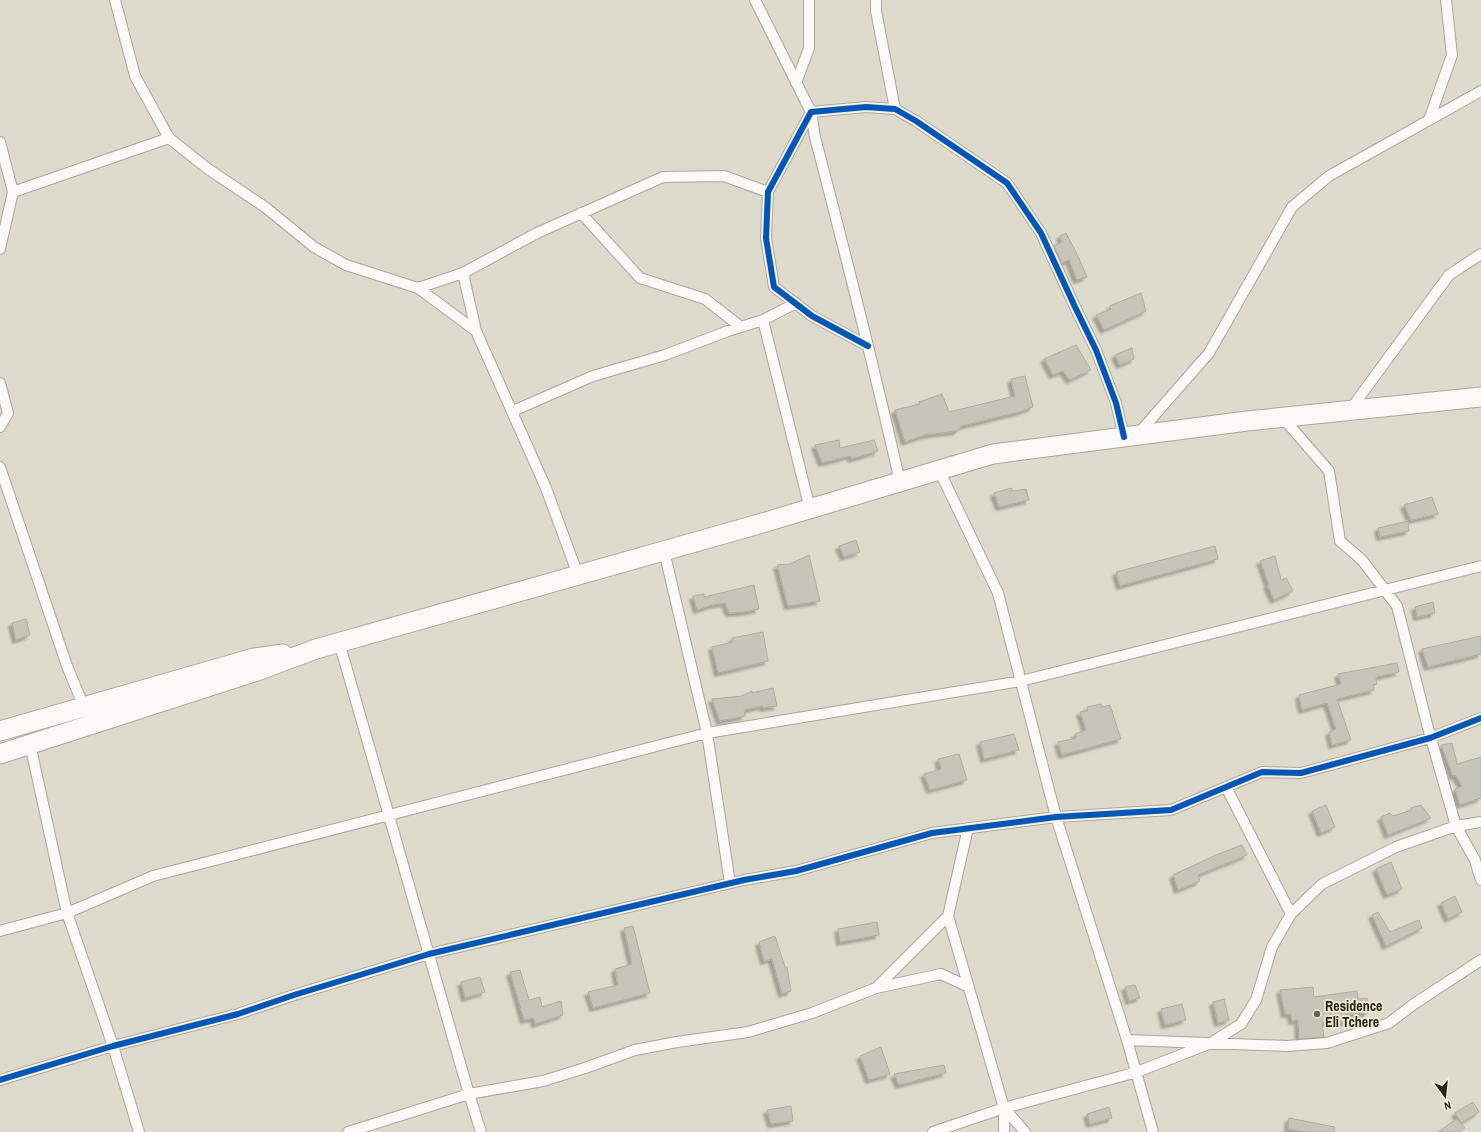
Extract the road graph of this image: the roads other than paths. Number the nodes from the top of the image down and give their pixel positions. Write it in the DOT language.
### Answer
graph roads {
  1 [pos="115,0"];
  2 [pos="755,0"];
  3 [pos="809,0"];
  4 [pos="876,0"];
  5 [pos="1446,0"];
  6 [pos="796,83"];
  7 [pos="1481,91"];
  8 [pos="895,109"];
  9 [pos="811,112"];
  10 [pos="1429,120"];
  11 [pos="170,138"];
  12 [pos="0,142"];
  13 [pos="13,192"];
  14 [pos="768,192"];
  15 [pos="581,212"];
  16 [pos="0,249"];
  17 [pos="1481,254"];
  18 [pos="463,273"];
  19 [pos="418,288"];
  20 [pos="796,303"];
  21 [pos="763,320"];
  22 [pos="741,327"];
  23 [pos="476,330"];
  24 [pos="868,346"];
  25 [pos="0,383"];
  26 [pos="1481,397"];
  27 [pos="1350,410"];
  28 [pos="513,411"];
  29 [pos="1283,418"];
  30 [pos="0,427"];
  31 [pos="1130,436"];
  32 [pos="0,467"];
  33 [pos="939,470"];
  34 [pos="900,482"];
  35 [pos="810,509"];
  36 [pos="664,551"];
  37 [pos="1481,566"];
  38 [pos="578,575"];
  39 [pos="1385,590"];
  40 [pos="339,642"];
  41 [pos="316,649"];
  42 [pos="1021,681"];
  43 [pos="84,706"];
  44 [pos="1481,718"];
  45 [pos="0,731"];
  46 [pos="707,733"];
  47 [pos="1430,738"];
  48 [pos="30,744"];
  49 [pos="0,754"];
  50 [pos="1226,787"];
  51 [pos="389,815"];
  52 [pos="1056,817"];
  53 [pos="1481,822"];
  54 [pos="1456,826"];
  55 [pos="968,828"];
  56 [pos="1481,880"];
  57 [pos="730,883"];
  58 [pos="68,913"];
  59 [pos="1291,914"];
  60 [pos="948,916"];
  61 [pos="0,931"];
  62 [pos="429,954"];
  63 [pos="1481,960"];
  64 [pos="969,987"];
  65 [pos="876,988"];
  66 [pos="1127,1040"];
  67 [pos="1211,1043"];
  68 [pos="113,1046"];
  69 [pos="1137,1072"];
  70 [pos="0,1080"];
  71 [pos="469,1094"];
  72 [pos="1004,1108"];
  73 [pos="139,1132"];
  74 [pos="348,1132"];
  75 [pos="481,1132"];
  76 [pos="933,1132"];
  77 [pos="1004,1132"];
  78 [pos="1025,1132"];
  79 [pos="1153,1132"];
  1 -- 11 [label="street"];
  2 -- 6 [label="street"];
  3 -- 6 [label="street"];
  4 -- 8 [label="street"];
  5 -- 10 [label="street"];
  6 -- 9 [label="street"];
  7 -- 10 [label="street"];
  8 -- 9 [label="street"];
  8 -- 31 [label="street"];
  9 -- 14 [label="street"];
  9 -- 24 [label="street"];
  10 -- 31 [label="street"];
  11 -- 13 [label="street"];
  11 -- 19 [label="street"];
  12 -- 13 [label="street"];
  13 -- 16 [label="street"];
  14 -- 15 [label="street"];
  14 -- 20 [label="street"];
  15 -- 18 [label="street"];
  15 -- 22 [label="street"];
  17 -- 27 [label="street"];
  18 -- 19 [label="street"];
  18 -- 23 [label="street"];
  19 -- 23 [label="street"];
  20 -- 21 [label="street"];
  20 -- 24 [label="street"];
  21 -- 22 [label="street"];
  21 -- 35 [label="street"];
  22 -- 28 [label="street"];
  23 -- 28 [label="street"];
  24 -- 34 [label="street"];
  25 -- 30 [label="street"];
  26 -- 27 [label="highway"];
  27 -- 29 [label="highway"];
  28 -- 38 [label="street"];
  29 -- 31 [label="highway"];
  29 -- 39 [label="street"];
  31 -- 33 [label="highway"];
  32 -- 43 [label="street"];
  33 -- 34 [label="highway"];
  33 -- 42 [label="street"];
  34 -- 35 [label="highway"];
  35 -- 36 [label="highway"];
  36 -- 38 [label="highway"];
  36 -- 46 [label="street"];
  37 -- 39 [label="street"];
  38 -- 40 [label="highway"];
  39 -- 42 [label="street"];
  39 -- 47 [label="street"];
  40 -- 41 [label="highway"];
  40 -- 51 [label="street"];
  41 -- 43 [label="highway"];
  41 -- 48 [label="highway"];
  42 -- 46 [label="street"];
  42 -- 52 [label="street"];
  43 -- 45 [label="highway"];
  44 -- 47 [label="street"];
  46 -- 51 [label="street"];
  46 -- 57 [label="street"];
  47 -- 50 [label="street"];
  47 -- 54 [label="street"];
  48 -- 49 [label="highway"];
  48 -- 58 [label="street"];
  50 -- 52 [label="street"];
  50 -- 59 [label="street"];
  51 -- 58 [label="street"];
  51 -- 62 [label="street"];
  52 -- 55 [label="street"];
  52 -- 66 [label="street"];
  53 -- 54 [label="street"];
  54 -- 56 [label="street"];
  54 -- 59 [label="street"];
  55 -- 57 [label="street"];
  55 -- 60 [label="street"];
  57 -- 62 [label="street"];
  58 -- 61 [label="street"];
  58 -- 68 [label="street"];
  59 -- 67 [label="street"];
  60 -- 64 [label="street"];
  60 -- 65 [label="street"];
  62 -- 68 [label="street"];
  62 -- 71 [label="street"];
  63 -- 67 [label="street"];
  64 -- 65 [label="street"];
  64 -- 72 [label="street"];
  65 -- 71 [label="street"];
  66 -- 67 [label="street"];
  66 -- 69 [label="street"];
  67 -- 69 [label="street"];
  68 -- 70 [label="street"];
  68 -- 73 [label="street"];
  69 -- 72 [label="street"];
  69 -- 79 [label="street"];
  71 -- 74 [label="street"];
  71 -- 75 [label="street"];
  72 -- 76 [label="street"];
  72 -- 77 [label="street"];
  72 -- 78 [label="street"];
}
